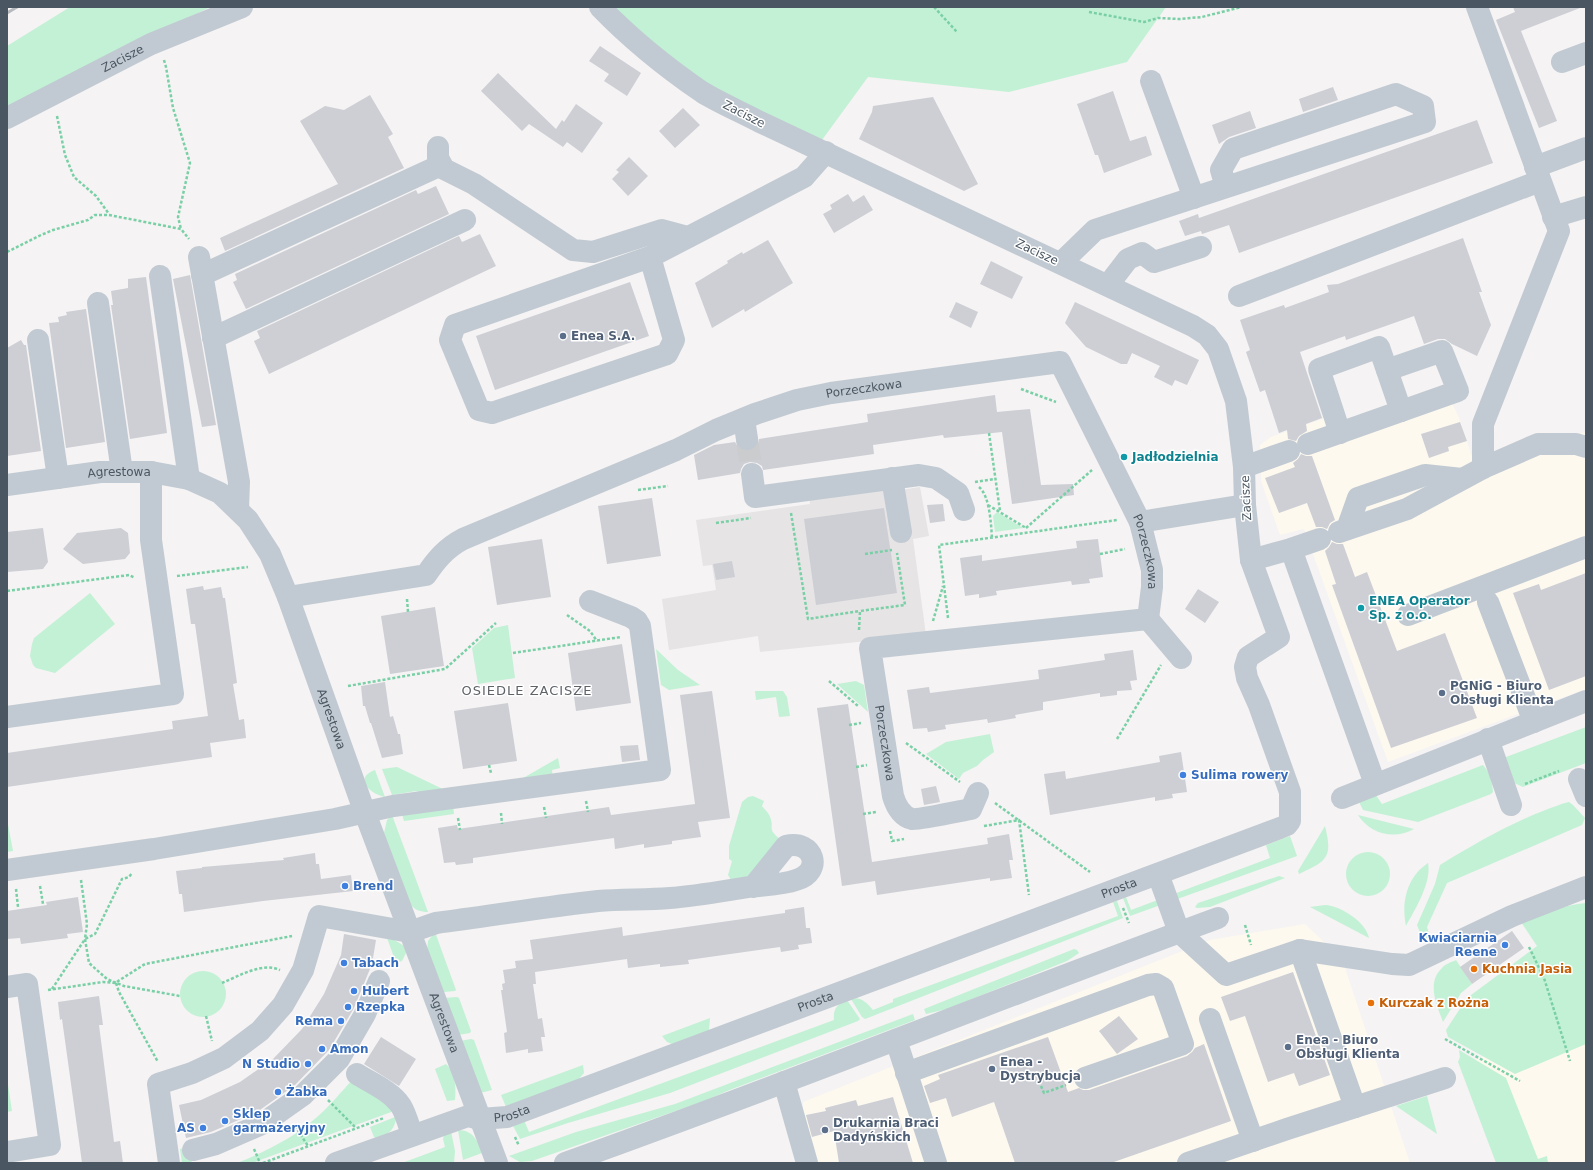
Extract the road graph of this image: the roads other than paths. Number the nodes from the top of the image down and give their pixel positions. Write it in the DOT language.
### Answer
graph roads {
  1 [pos="242,7"];
  2 [pos="600,7"];
  3 [pos="1477,7"];
  4 [pos="1586,53"];
  5 [pos="1562,62"];
  6 [pos="1150,81"];
  7 [pos="7,118"];
  8 [pos="1586,148"];
  9 [pos="826,152"];
  10 [pos="1538,174"];
  11 [pos="1226,187"];
  12 [pos="1194,198"];
  13 [pos="1586,207"];
  14 [pos="1553,217"];
  15 [pos="465,220"];
  16 [pos="688,237"];
  17 [pos="1201,247"];
  18 [pos="650,257"];
  19 [pos="1061,264"];
  20 [pos="160,276"];
  21 [pos="1108,285"];
  22 [pos="1239,296"];
  23 [pos="98,304"];
  24 [pos="213,338"];
  25 [pos="38,340"];
  26 [pos="1387,370"];
  27 [pos="1401,411"];
  28 [pos="1340,433"];
  29 [pos="1586,447"];
  30 [pos="1244,467"];
  31 [pos="1484,468"];
  32 [pos="122,472"];
  33 [pos="151,472"];
  34 [pos="752,474"];
  35 [pos="58,478"];
  36 [pos="892,478"];
  37 [pos="189,479"];
  38 [pos="7,485"];
  39 [pos="1245,505"];
  40 [pos="238,510"];
  41 [pos="964,510"];
  42 [pos="1140,522"];
  43 [pos="899,541"];
  44 [pos="1586,547"];
  45 [pos="1291,549"];
  46 [pos="1251,560"];
  47 [pos="288,597"];
  48 [pos="590,601"];
  49 [pos="1488,602"];
  50 [pos="1408,615"];
  51 [pos="1148,619"];
  52 [pos="1172,661"];
  53 [pos="1586,701"];
  54 [pos="7,717"];
  55 [pos="1534,722"];
  56 [pos="1488,740"];
  57 [pos="1375,784"];
  58 [pos="978,793"];
  59 [pos="1342,798"];
  60 [pos="1509,798"];
  61 [pos="365,813"];
  62 [pos="1290,821"];
  63 [pos="7,870"];
  64 [pos="1158,874"];
  65 [pos="753,887"];
  66 [pos="1586,888"];
  67 [pos="1218,918"];
  68 [pos="410,932"];
  69 [pos="1179,932"];
  70 [pos="1300,950"];
  71 [pos="379,981"];
  72 [pos="7,987"];
  73 [pos="1210,1019"];
  74 [pos="896,1040"];
  75 [pos="906,1073"];
  76 [pos="357,1074"];
  77 [pos="1085,1078"];
  78 [pos="1445,1078"];
  79 [pos="784,1082"];
  80 [pos="1355,1107"];
  81 [pos="480,1119"];
  82 [pos="412,1135"];
  83 [pos="1253,1141"];
  84 [pos="193,1150"];
  85 [pos="7,1152"];
  86 [pos="169,1163"];
  87 [pos="336,1163"];
  88 [pos="497,1163"];
  89 [pos="565,1163"];
  90 [pos="807,1163"];
  91 [pos="936,1163"];
  92 [pos="1188,1163"];
  1 -- 7 [label="street, Zacisze"];
  2 -- 9 [label="street, Zacisze"];
  3 -- 10 [label="street"];
  4 -- 5 [label="street"];
  6 -- 12 [label="street"];
  8 -- 10 [label="street"];
  9 -- 16 [label="street"];
  9 -- 19 [label="street, Zacisze"];
  10 -- 14 [label="street"];
  10 -- 22 [label="street"];
  11 -- 11 [label="street"];
  11 -- 12 [label="street"];
  12 -- 19 [label="street"];
  13 -- 14 [label="street"];
  14 -- 31 [label="street"];
  15 -- 24 [label="street"];
  16 -- 18 [label="street"];
  16 -- 24 [label="street"];
  17 -- 21 [label="street"];
  18 -- 18 [label="street"];
  19 -- 21 [label="street, Zacisze"];
  20 -- 37 [label="street"];
  21 -- 30 [label="street, Zacisze"];
  23 -- 32 [label="street"];
  24 -- 40 [label="street"];
  25 -- 35 [label="street"];
  26 -- 27 [label="street"];
  26 -- 27 [label="street"];
  26 -- 28 [label="street"];
  27 -- 28 [label="street"];
  28 -- 30 [label="street"];
  29 -- 31 [label="street"];
  30 -- 39 [label="street, Zacisze"];
  31 -- 45 [label="street"];
  32 -- 33 [label="street, Agrestowa"];
  32 -- 35 [label="street, Agrestowa"];
  33 -- 37 [label="street, Agrestowa"];
  33 -- 54 [label="street"];
  34 -- 36 [label="street"];
  35 -- 38 [label="street, Agrestowa"];
  36 -- 41 [label="street"];
  36 -- 43 [label="street"];
  37 -- 40 [label="street, Agrestowa"];
  39 -- 42 [label="street"];
  39 -- 46 [label="street, Zacisze"];
  40 -- 47 [label="street, Agrestowa"];
  42 -- 47 [label="street, Porzeczkowa"];
  42 -- 51 [label="street, Porzeczkowa"];
  44 -- 50 [label="street"];
  45 -- 46 [label="street"];
  45 -- 57 [label="street"];
  46 -- 62 [label="street, Zacisze"];
  47 -- 61 [label="street, Agrestowa"];
  48 -- 61 [label="street"];
  49 -- 55 [label="street"];
  51 -- 52 [label="street"];
  51 -- 58 [label="street, Porzeczkowa"];
  53 -- 55 [label="street"];
  55 -- 56 [label="street"];
  56 -- 57 [label="street"];
  56 -- 60 [label="street"];
  57 -- 59 [label="street"];
  61 -- 63 [label="street"];
  61 -- 68 [label="street, Agrestowa"];
  62 -- 64 [label="street, Prosta"];
  64 -- 69 [label="street"];
  64 -- 81 [label="street, Prosta"];
  65 -- 68 [label="street"];
  66 -- 70 [label="street"];
  67 -- 69 [label="street"];
  68 -- 81 [label="street, Agrestowa"];
  68 -- 86 [label="street"];
  69 -- 70 [label="street"];
  69 -- 74 [label="street"];
  70 -- 80 [label="street"];
  71 -- 84 [label="street"];
  72 -- 85 [label="street"];
  73 -- 83 [label="street"];
  74 -- 75 [label="street"];
  74 -- 79 [label="street"];
  75 -- 77 [label="street"];
  75 -- 91 [label="street"];
  76 -- 82 [label="street"];
  78 -- 80 [label="street"];
  79 -- 89 [label="street"];
  79 -- 90 [label="street"];
  80 -- 83 [label="street"];
  81 -- 82 [label="street, Prosta"];
  81 -- 88 [label="street, Agrestowa"];
  82 -- 87 [label="street, Prosta"];
  83 -- 92 [label="street"];
}
